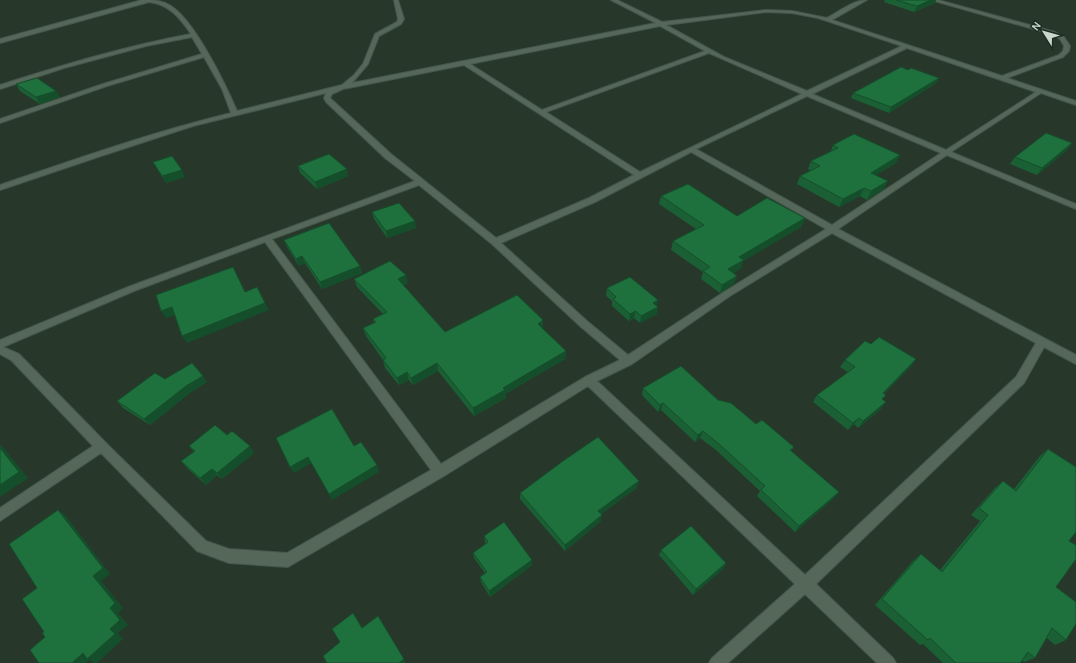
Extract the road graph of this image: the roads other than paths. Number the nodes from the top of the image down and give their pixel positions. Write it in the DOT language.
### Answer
graph roads {
  1 [pos="142,0"];
  2 [pos="150,0"];
  3 [pos="396,0"];
  4 [pos="613,0"];
  5 [pos="865,0"];
  6 [pos="933,0"];
  7 [pos="828,20"];
  8 [pos="661,24"];
  9 [pos="194,35"];
  10 [pos="0,41"];
  11 [pos="907,46"];
  12 [pos="710,52"];
  13 [pos="206,55"];
  14 [pos="465,63"];
  15 [pos="1002,78"];
  16 [pos="0,87"];
  17 [pos="340,88"];
  18 [pos="1041,91"];
  19 [pos="808,94"];
  20 [pos="1076,103"];
  21 [pos="541,112"];
  22 [pos="235,114"];
  23 [pos="0,121"];
  24 [pos="691,149"];
  25 [pos="945,153"];
  26 [pos="639,176"];
  27 [pos="420,182"];
  28 [pos="0,188"];
  29 [pos="1076,207"];
  30 [pos="832,228"];
  31 [pos="267,238"];
  32 [pos="494,242"];
  33 [pos="1042,342"];
  34 [pos="0,344"];
  35 [pos="0,350"];
  36 [pos="1076,360"];
  37 [pos="628,361"];
  38 [pos="589,380"];
  39 [pos="102,446"];
  40 [pos="440,472"];
  41 [pos="0,514"];
  42 [pos="806,584"];
  43 [pos="717,663"];
  44 [pos="888,663"];
  1 -- 2 [label="street"];
  2 -- 9 [label="street"];
  2 -- 10 [label="street"];
  3 -- 17 [label="street"];
  4 -- 8 [label="street"];
  5 -- 7 [label="street"];
  6 -- 15 [label="street"];
  7 -- 8 [label="street"];
  7 -- 11 [label="street"];
  8 -- 12 [label="street"];
  8 -- 14 [label="street"];
  9 -- 13 [label="street"];
  9 -- 16 [label="street"];
  11 -- 15 [label="street"];
  11 -- 19 [label="street"];
  12 -- 19 [label="street"];
  12 -- 21 [label="street"];
  13 -- 22 [label="street"];
  13 -- 23 [label="street"];
  14 -- 17 [label="street"];
  14 -- 21 [label="street"];
  15 -- 18 [label="street"];
  17 -- 22 [label="street"];
  17 -- 27 [label="street"];
  18 -- 20 [label="street"];
  18 -- 25 [label="street"];
  19 -- 24 [label="street"];
  19 -- 25 [label="street"];
  21 -- 26 [label="street"];
  22 -- 28 [label="street"];
  24 -- 26 [label="street"];
  24 -- 30 [label="street"];
  25 -- 29 [label="street"];
  25 -- 30 [label="street"];
  26 -- 32 [label="street"];
  27 -- 31 [label="street"];
  27 -- 32 [label="street"];
  30 -- 33 [label="street"];
  30 -- 37 [label="street"];
  31 -- 34 [label="street"];
  31 -- 40 [label="street"];
  32 -- 37 [label="street"];
  33 -- 36 [label="street"];
  33 -- 42 [label="street"];
  35 -- 39 [label="street"];
  37 -- 38 [label="street"];
  38 -- 40 [label="street"];
  38 -- 42 [label="street"];
  39 -- 40 [label="street"];
  39 -- 41 [label="street"];
  42 -- 43 [label="street"];
  42 -- 44 [label="street"];
}
